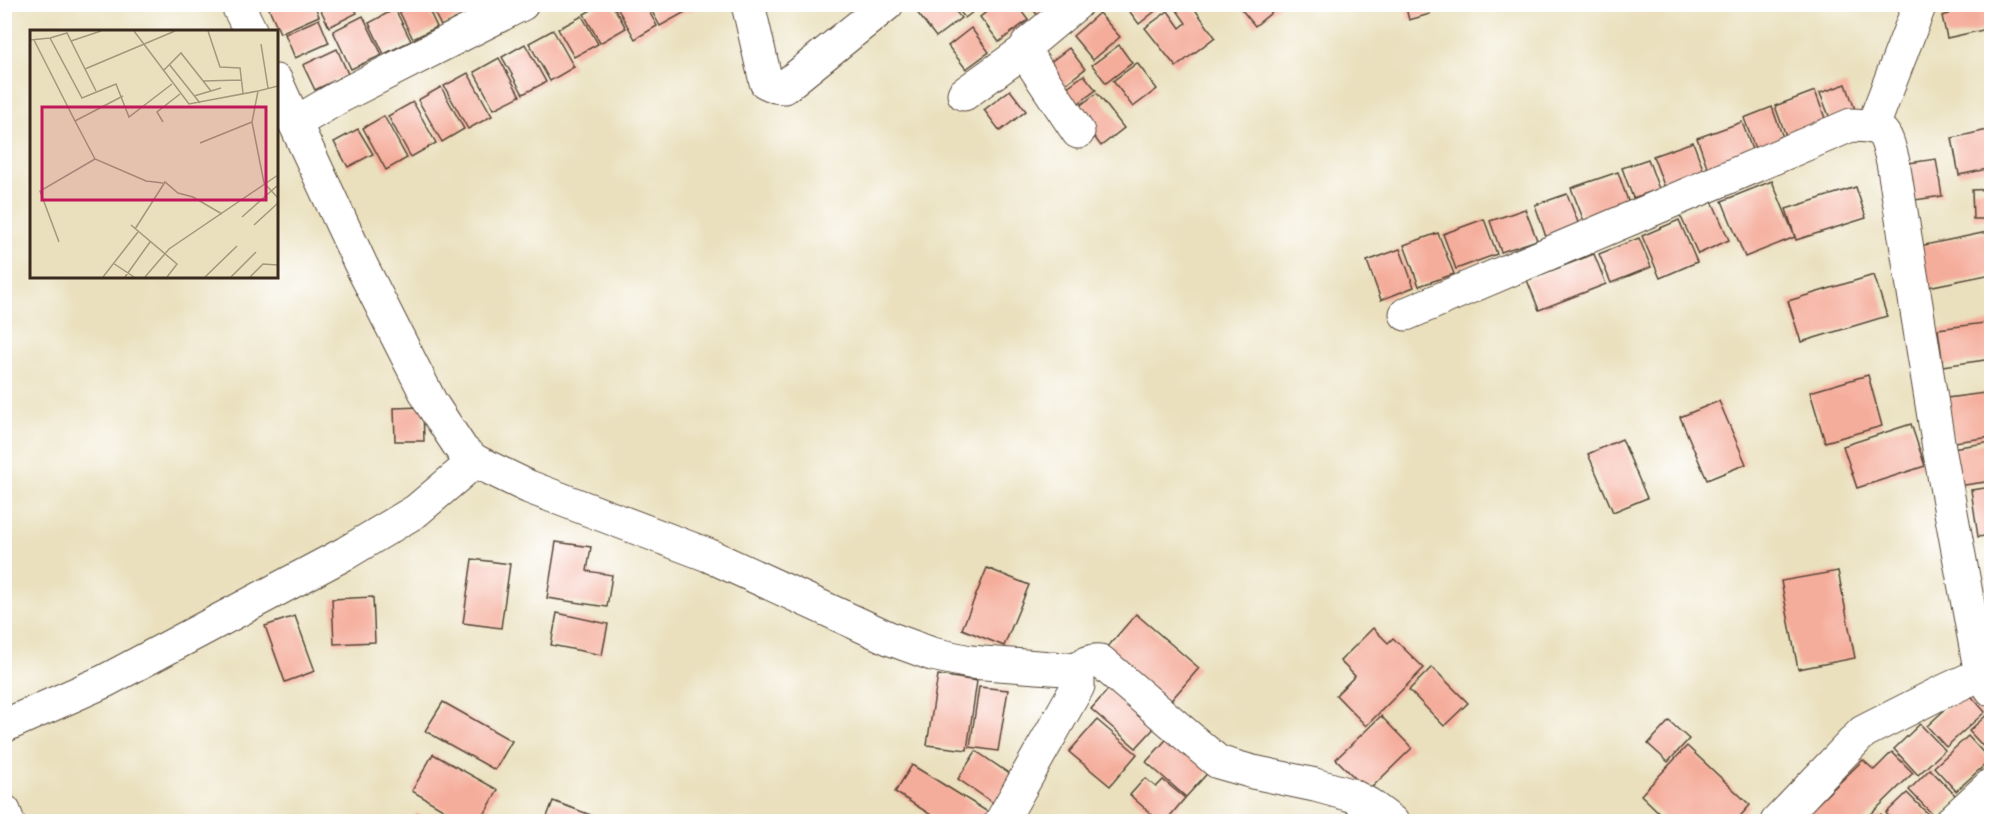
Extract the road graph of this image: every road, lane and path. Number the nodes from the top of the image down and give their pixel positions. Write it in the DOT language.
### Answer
graph roads {
  1 [pos="237,4"];
  2 [pos="522,4"];
  3 [pos="748,4"];
  4 [pos="887,4"];
  5 [pos="1076,4"];
  6 [pos="1920,4"];
  7 [pos="250,30"];
  8 [pos="1024,51"];
  9 [pos="278,85"];
  10 [pos="964,94"];
  11 [pos="296,123"];
  12 [pos="1873,126"];
  13 [pos="1078,132"];
  14 [pos="1406,314"];
  15 [pos="475,461"];
  16 [pos="1078,670"];
  17 [pos="1988,679"];
  18 [pos="4,726"];
  19 [pos="1992,784"];
  20 [pos="4,812"];
  21 [pos="8,822"];
  22 [pos="1001,822"];
  23 [pos="1392,822"];
  24 [pos="1777,822"];
  25 [pos="1951,822"];
  1 -- 7 [label="street"];
  2 -- 11 [label="street"];
  3 -- 4 [label="street"];
  5 -- 8 [label="street"];
  6 -- 12 [label="street"];
  8 -- 10 [label="street"];
  8 -- 13 [label="street"];
  9 -- 11 [label="street"];
  11 -- 15 [label="street"];
  12 -- 14 [label="street"];
  12 -- 17 [label="street"];
  15 -- 16 [label="street"];
  15 -- 18 [label="street"];
  16 -- 22 [label="street"];
  16 -- 23 [label="street"];
  17 -- 24 [label="street"];
  19 -- 25 [label="street"];
  20 -- 21 [label="street"];
}
